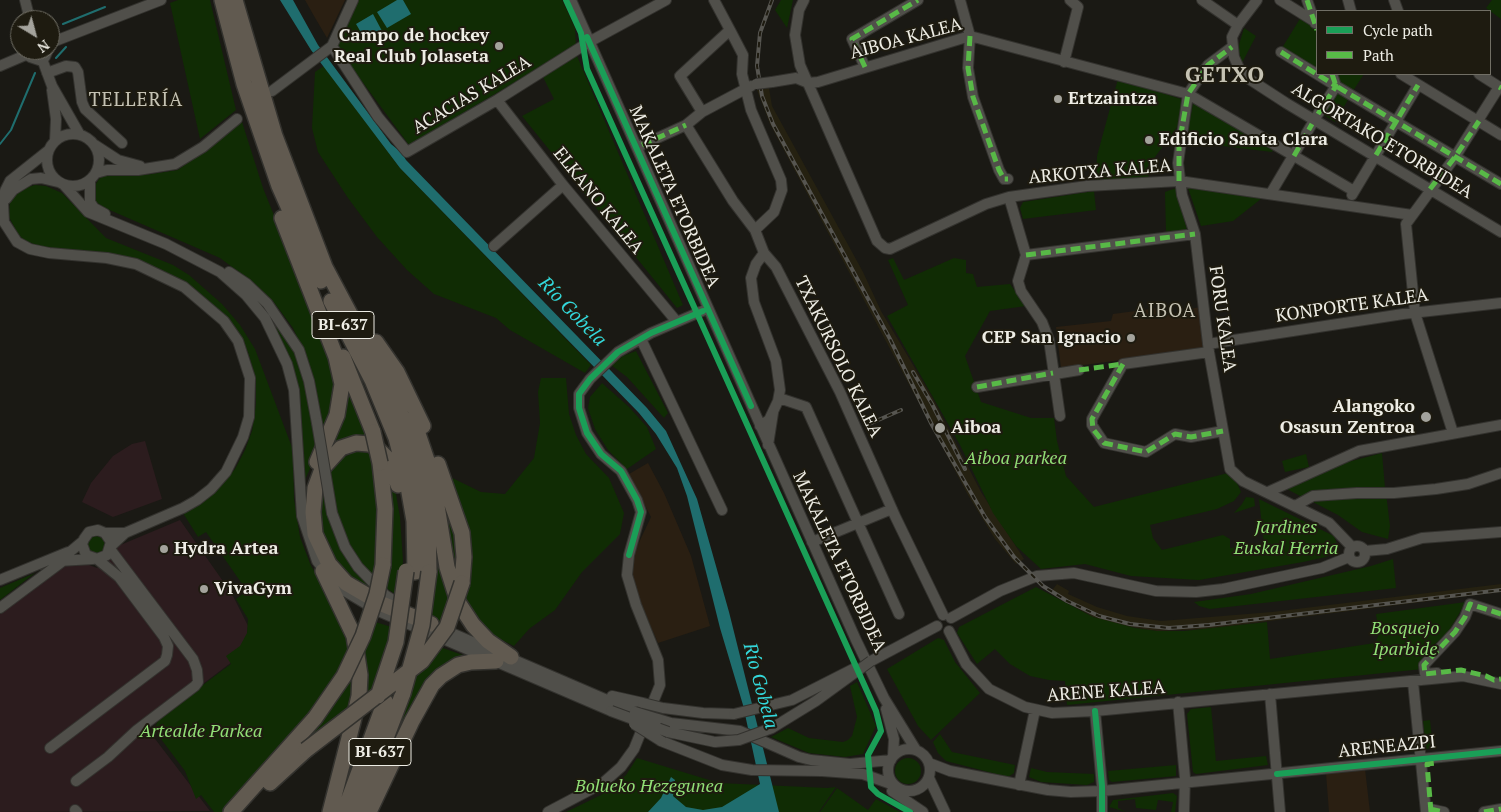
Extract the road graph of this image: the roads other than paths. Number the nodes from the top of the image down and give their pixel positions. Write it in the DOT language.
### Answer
graph roads {
  1 [pos="161,0"];
  2 [pos="222,0"];
  3 [pos="235,0"];
  4 [pos="353,0"];
  5 [pos="570,0"];
  6 [pos="666,0"];
  7 [pos="714,0"];
  8 [pos="804,0"];
  9 [pos="918,0"];
  10 [pos="960,0"];
  11 [pos="1070,0"];
  12 [pos="1202,0"];
  13 [pos="1257,0"];
  14 [pos="1280,0"];
  15 [pos="1308,0"];
  16 [pos="1238,24"];
  17 [pos="1316,25"];
  18 [pos="730,30"];
  19 [pos="970,36"];
  20 [pos="60,39"];
  21 [pos="589,42"];
  22 [pos="330,46"];
  23 [pos="1232,47"];
  24 [pos="1281,52"];
  25 [pos="12,60"];
  26 [pos="42,60"];
  27 [pos="1064,62"];
  28 [pos="0,66"];
  29 [pos="865,67"];
  30 [pos="47,73"];
  31 [pos="1316,74"];
  32 [pos="1318,75"];
  33 [pos="1332,75"];
  34 [pos="1403,75"];
  35 [pos="1480,75"];
  36 [pos="808,83"];
  37 [pos="244,84"];
  38 [pos="1418,85"];
  39 [pos="52,86"];
  40 [pos="751,86"];
  41 [pos="1336,86"];
  42 [pos="1500,88"];
  43 [pos="272,91"];
  44 [pos="1188,94"];
  45 [pos="497,100"];
  46 [pos="702,112"];
  47 [pos="1318,114"];
  48 [pos="237,119"];
  49 [pos="1479,121"];
  50 [pos="1395,122"];
  51 [pos="1312,124"];
  52 [pos="686,125"];
  53 [pos="80,135"];
  54 [pos="1501,135"];
  55 [pos="55,141"];
  56 [pos="122,143"];
  57 [pos="95,145"];
  58 [pos="642,145"];
  59 [pos="49,150"];
  60 [pos="260,155"];
  61 [pos="1294,156"];
  62 [pos="1376,156"];
  63 [pos="1455,157"];
  64 [pos="156,168"];
  65 [pos="93,176"];
  66 [pos="1008,179"];
  67 [pos="1179,181"];
  68 [pos="61,183"];
  69 [pos="1501,184"];
  70 [pos="563,185"];
  71 [pos="1430,189"];
  72 [pos="1354,191"];
  73 [pos="1271,193"];
  74 [pos="1009,197"];
  75 [pos="1348,204"];
  76 [pos="4,212"];
  77 [pos="1412,215"];
  78 [pos="309,224"];
  79 [pos="755,230"];
  80 [pos="1501,232"];
  81 [pos="1195,234"];
  82 [pos="494,246"];
  83 [pos="764,253"];
  84 [pos="1026,256"];
  85 [pos="1501,303"];
  86 [pos="707,309"];
  87 [pos="1415,314"];
  88 [pos="676,322"];
  89 [pos="641,339"];
  90 [pos="376,342"];
  91 [pos="1208,348"];
  92 [pos="1079,370"];
  93 [pos="1053,373"];
  94 [pos="977,387"];
  95 [pos="779,398"];
  96 [pos="751,406"];
  97 [pos="774,410"];
  98 [pos="1060,416"];
  99 [pos="1501,425"];
  100 [pos="760,426"];
  101 [pos="1223,431"];
  102 [pos="1453,433"];
  103 [pos="768,445"];
  104 [pos="1501,473"];
  105 [pos="1268,492"];
  106 [pos="1295,506"];
  107 [pos="892,509"];
  108 [pos="722,510"];
  109 [pos="859,522"];
  110 [pos="1501,532"];
  111 [pos="105,533"];
  112 [pos="125,533"];
  113 [pos="308,537"];
  114 [pos="83,541"];
  115 [pos="812,542"];
  116 [pos="111,548"];
  117 [pos="71,550"];
  118 [pos="1365,551"];
  119 [pos="1350,552"];
  120 [pos="95,559"];
  121 [pos="63,561"];
  122 [pos="43,563"];
  123 [pos="323,571"];
  124 [pos="416,572"];
  125 [pos="0,580"];
  126 [pos="0,608"];
  127 [pos="899,614"];
  128 [pos="1501,614"];
  129 [pos="947,616"];
  130 [pos="431,624"];
  131 [pos="937,626"];
  132 [pos="949,631"];
  133 [pos="504,659"];
  134 [pos="871,661"];
  135 [pos="1501,679"];
  136 [pos="567,681"];
  137 [pos="1413,682"];
  138 [pos="1501,684"];
  139 [pos="1270,694"];
  140 [pos="884,698"];
  141 [pos="1178,702"];
  142 [pos="380,703"];
  143 [pos="1035,710"];
  144 [pos="1095,711"];
  145 [pos="665,737"];
  146 [pos="50,748"];
  147 [pos="916,750"];
  148 [pos="1501,751"];
  149 [pos="1501,757"];
  150 [pos="892,758"];
  151 [pos="1420,759"];
  152 [pos="929,771"];
  153 [pos="855,774"];
  154 [pos="1277,774"];
  155 [pos="76,780"];
  156 [pos="1186,783"];
  157 [pos="894,785"];
  158 [pos="1019,785"];
  159 [pos="906,791"];
  160 [pos="1102,791"];
  161 [pos="1501,809"];
  162 [pos="1429,811"];
  163 [pos="231,812"];
  164 [pos="244,812"];
  165 [pos="330,812"];
  166 [pos="334,812"];
  167 [pos="344,812"];
  168 [pos="358,812"];
  169 [pos="369,812"];
  170 [pos="548,812"];
  171 [pos="923,812"];
  172 [pos="930,812"];
  173 [pos="945,812"];
  174 [pos="1102,812"];
  175 [pos="1184,812"];
  176 [pos="1280,812"];
  177 [pos="1444,812"];
  178 [pos="1485,812"];
  1 -- 20 [label="street"];
  2 -- 37 [label="highway, BI-637"];
  3 -- 78 [label="highway, BI-637"];
  4 -- 22 [label="street"];
  5 -- 21 [label="street, MAKALETA ETORBIDEA"];
  6 -- 21 [label="street, ACACIAS KALEA"];
  7 -- 18 [label="street"];
  8 -- 36 [label="street"];
  9 -- 29 [label="street"];
  10 -- 19 [label="street"];
  11 -- 27 [label="street"];
  12 -- 16 [label="street"];
  13 -- 16 [label="street"];
  14 -- 17 [label="street"];
  15 -- 17 [label="street"];
  16 -- 23 [label="street"];
  18 -- 40 [label="street"];
  18 -- 46 [label="street"];
  19 -- 27 [label="street, AIBOA KALEA"];
  19 -- 29 [label="street, AIBOA KALEA"];
  19 -- 66 [label="street"];
  21 -- 45 [label="street, ACACIAS KALEA"];
  21 -- 86 [label="street, MAKALETA ETORBIDEA"];
  22 -- 43 [label="street"];
  22 -- 45 [label="street, ACACIAS KALEA"];
  23 -- 44 [label="street, FORU KALEA"];
  23 -- 62 [label="street, ALGORTAKO ETORBIDEA"];
  24 -- 31 [label="street"];
  25 -- 28 [label="street"];
  26 -- 30 [label="street"];
  27 -- 44 [label="street, AIBOA KALEA"];
  29 -- 36 [label="street, AIBOA KALEA"];
  30 -- 39 [label="street"];
  30 -- 56 [label="street"];
  32 -- 41 [label="street"];
  33 -- 41 [label="street"];
  34 -- 38 [label="street"];
  35 -- 42 [label="street"];
  36 -- 40 [label="street, AIBOA KALEA, bridge"];
  36 -- 74 [label="street, ARKOTXA KALEA"];
  37 -- 60 [label="highway"];
  37 -- 124 [label="highway, BI-637"];
  38 -- 49 [label="street"];
  38 -- 50 [label="street"];
  39 -- 53 [label="street"];
  39 -- 55 [label="street"];
  40 -- 46 [label="street, AIBOA KALEA"];
  40 -- 79 [label="street"];
  41 -- 47 [label="street"];
  41 -- 50 [label="street"];
  42 -- 49 [label="street"];
  44 -- 61 [label="street, AIBOA KALEA"];
  44 -- 67 [label="street, FORU KALEA"];
  45 -- 70 [label="street, ELKANO KALEA"];
  46 -- 52 [label="street, AIBOA KALEA"];
  48 -- 64 [label="street"];
  49 -- 54 [label="street"];
  49 -- 63 [label="street"];
  50 -- 62 [label="street"];
  50 -- 63 [label="street"];
  51 -- 61 [label="street"];
  52 -- 58 [label="street, AIBOA KALEA"];
  52 -- 79 [label="street, TXAKURSOLO KALEA"];
  53 -- 55 [label="street"];
  53 -- 57 [label="street"];
  55 -- 59 [label="street"];
  57 -- 64 [label="street"];
  57 -- 65 [label="street"];
  59 -- 68 [label="street"];
  59 -- 76 [label="street"];
  60 -- 113 [label="highway"];
  60 -- 163 [label="highway, bridge"];
  61 -- 72 [label="street, AIBOA KALEA"];
  61 -- 73 [label="street"];
  62 -- 71 [label="street, ALGORTAKO ETORBIDEA"];
  62 -- 72 [label="street"];
  63 -- 69 [label="street"];
  63 -- 71 [label="street"];
  64 -- 65 [label="street"];
  65 -- 68 [label="street"];
  65 -- 130 [label="street, bridge"];
  67 -- 73 [label="street, ARKOTXA KALEA"];
  67 -- 74 [label="street, ARKOTXA KALEA"];
  67 -- 81 [label="street, FORU KALEA"];
  68 -- 76 [label="street"];
  68 -- 113 [label="street"];
  70 -- 82 [label="street"];
  70 -- 88 [label="street, ELKANO KALEA"];
  71 -- 77 [label="street"];
  71 -- 80 [label="street, ALGORTAKO ETORBIDEA"];
  72 -- 75 [label="street"];
  73 -- 75 [label="street, ARKOTXA KALEA"];
  74 -- 84 [label="street"];
  75 -- 77 [label="street, ARKOTXA KALEA"];
  76 -- 112 [label="street"];
  77 -- 87 [label="street"];
  78 -- 90 [label="highway"];
  78 -- 124 [label="highway, BI-637"];
  79 -- 83 [label="street, TXAKURSOLO KALEA"];
  81 -- 84 [label="street"];
  81 -- 91 [label="street, FORU KALEA"];
  83 -- 95 [label="street"];
  83 -- 107 [label="street, TXAKURSOLO KALEA"];
  84 -- 93 [label="street"];
  85 -- 87 [label="street, KONPORTE KALEA"];
  86 -- 88 [label="street"];
  86 -- 96 [label="street, MAKALETA ETORBIDEA"];
  87 -- 91 [label="street, KONPORTE KALEA"];
  87 -- 102 [label="street"];
  88 -- 89 [label="street"];
  89 -- 108 [label="street"];
  89 -- 170 [label="street"];
  90 -- 133 [label="highway"];
  90 -- 164 [label="highway, bridge"];
  91 -- 101 [label="street, FORU KALEA"];
  91 -- 101 [label="street, KONPORTE KALEA"];
  92 -- 93 [label="street"];
  93 -- 94 [label="street"];
  93 -- 98 [label="street"];
  95 -- 97 [label="street"];
  95 -- 109 [label="street"];
  96 -- 97 [label="street"];
  96 -- 100 [label="street, MAKALETA ETORBIDEA"];
  97 -- 100 [label="street"];
  97 -- 103 [label="street"];
  99 -- 102 [label="street"];
  100 -- 103 [label="street, MAKALETA ETORBIDEA"];
  101 -- 105 [label="street, FORU KALEA"];
  102 -- 105 [label="street"];
  103 -- 115 [label="street, MAKALETA ETORBIDEA"];
  104 -- 106 [label="street"];
  105 -- 106 [label="street, FORU KALEA"];
  106 -- 119 [label="street, FORU KALEA"];
  107 -- 109 [label="street"];
  107 -- 129 [label="street, TXAKURSOLO KALEA"];
  109 -- 115 [label="street"];
  109 -- 127 [label="street"];
  110 -- 118 [label="street"];
  111 -- 112 [label="street"];
  111 -- 114 [label="street"];
  111 -- 116 [label="street"];
  112 -- 116 [label="street"];
  113 -- 123 [label="street"];
  114 -- 117 [label="street"];
  114 -- 120 [label="street"];
  115 -- 140 [label="street, MAKALETA ETORBIDEA"];
  116 -- 120 [label="street"];
  116 -- 155 [label="street"];
  117 -- 121 [label="street"];
  117 -- 122 [label="street"];
  118 -- 119 [label="street"];
  118 -- 119 [label="street"];
  119 -- 129 [label="street"];
  120 -- 121 [label="street"];
  120 -- 146 [label="street"];
  121 -- 122 [label="street"];
  121 -- 126 [label="street"];
  122 -- 125 [label="street"];
  123 -- 133 [label="street"];
  123 -- 165 [label="highway"];
  124 -- 130 [label="highway"];
  124 -- 142 [label="highway, BI-637, bridge"];
  124 -- 168 [label="highway, BI-637, bridge"];
  128 -- 135 [label="street"];
  129 -- 131 [label="street"];
  129 -- 132 [label="street"];
  130 -- 133 [label="street"];
  131 -- 132 [label="street"];
  131 -- 134 [label="street"];
  132 -- 143 [label="street, ARENE KALEA"];
  133 -- 136 [label="street"];
  133 -- 145 [label="street, bridge"];
  133 -- 169 [label="highway"];
  134 -- 136 [label="street, bridge"];
  134 -- 145 [label="street, bridge"];
  136 -- 150 [label="street, bridge"];
  137 -- 138 [label="street, ARENE KALEA"];
  137 -- 139 [label="street, ARENE KALEA"];
  137 -- 151 [label="street"];
  139 -- 141 [label="street, ARENE KALEA"];
  139 -- 154 [label="street"];
  140 -- 147 [label="street, MAKALETA ETORBIDEA"];
  140 -- 150 [label="street, MAKALETA ETORBIDEA"];
  141 -- 144 [label="street, ARENE KALEA"];
  141 -- 156 [label="street"];
  142 -- 166 [label="highway"];
  142 -- 167 [label="highway, BI-637"];
  143 -- 144 [label="street, ARENE KALEA"];
  143 -- 158 [label="street"];
  144 -- 160 [label="street"];
  145 -- 153 [label="street"];
  147 -- 150 [label="street"];
  147 -- 152 [label="street"];
  148 -- 151 [label="street, ARENEAZPI"];
  149 -- 162 [label="street"];
  150 -- 157 [label="street"];
  151 -- 154 [label="street, ARENEAZPI"];
  151 -- 162 [label="street"];
  152 -- 158 [label="street, ARENEAZPI"];
  152 -- 159 [label="street"];
  152 -- 173 [label="street"];
  153 -- 157 [label="street"];
  153 -- 171 [label="street"];
  154 -- 156 [label="street, ARENEAZPI"];
  154 -- 176 [label="street"];
  156 -- 160 [label="street, ARENEAZPI"];
  156 -- 175 [label="street"];
  157 -- 159 [label="street"];
  158 -- 160 [label="street, ARENEAZPI"];
  159 -- 172 [label="street"];
  160 -- 174 [label="street"];
  161 -- 178 [label="street"];
  162 -- 177 [label="street"];
}
